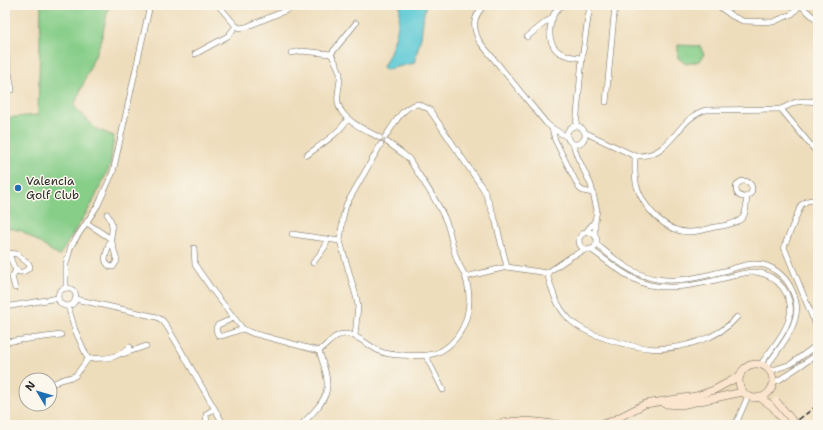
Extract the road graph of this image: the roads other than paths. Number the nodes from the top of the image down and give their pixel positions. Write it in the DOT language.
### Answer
graph roads {
  1 [pos="150,5"];
  2 [pos="218,5"];
  3 [pos="299,5"];
  4 [pos="484,5"];
  5 [pos="564,5"];
  6 [pos="590,5"];
  7 [pos="615,5"];
  8 [pos="717,5"];
  9 [pos="800,5"];
  10 [pos="553,18"];
  11 [pos="818,21"];
  12 [pos="356,23"];
  13 [pos="236,26"];
  14 [pos="527,37"];
  15 [pos="5,50"];
  16 [pos="291,52"];
  17 [pos="195,54"];
  18 [pos="331,54"];
  19 [pos="582,58"];
  20 [pos="12,90"];
  21 [pos="606,102"];
  22 [pos="818,102"];
  23 [pos="781,109"];
  24 [pos="348,119"];
  25 [pos="576,126"];
  26 [pos="552,128"];
  27 [pos="569,130"];
  28 [pos="558,131"];
  29 [pos="584,132"];
  30 [pos="567,137"];
  31 [pos="597,138"];
  32 [pos="383,140"];
  33 [pos="582,141"];
  34 [pos="573,144"];
  35 [pos="818,154"];
  36 [pos="306,155"];
  37 [pos="577,156"];
  38 [pos="635,156"];
  39 [pos="593,192"];
  40 [pos="747,196"];
  41 [pos="818,199"];
  42 [pos="107,214"];
  43 [pos="595,221"];
  44 [pos="88,223"];
  45 [pos="585,233"];
  46 [pos="292,234"];
  47 [pos="595,236"];
  48 [pos="111,239"];
  49 [pos="328,240"];
  50 [pos="340,241"];
  51 [pos="580,244"];
  52 [pos="596,244"];
  53 [pos="194,248"];
  54 [pos="588,249"];
  55 [pos="7,253"];
  56 [pos="572,256"];
  57 [pos="313,263"];
  58 [pos="507,267"];
  59 [pos="16,270"];
  60 [pos="547,273"];
  61 [pos="465,277"];
  62 [pos="15,288"];
  63 [pos="66,288"];
  64 [pos="58,298"];
  65 [pos="75,299"];
  66 [pos="68,306"];
  67 [pos="5,307"];
  68 [pos="737,316"];
  69 [pos="234,318"];
  70 [pos="243,329"];
  71 [pos="818,332"];
  72 [pos="61,334"];
  73 [pos="355,336"];
  74 [pos="5,342"];
  75 [pos="818,344"];
  76 [pos="130,346"];
  77 [pos="146,346"];
  78 [pos="319,351"];
  79 [pos="818,354"];
  80 [pos="120,355"];
  81 [pos="426,356"];
  82 [pos="88,359"];
  83 [pos="766,367"];
  84 [pos="740,376"];
  85 [pos="58,381"];
  86 [pos="772,385"];
  87 [pos="443,390"];
  88 [pos="746,394"];
  89 [pos="759,397"];
  90 [pos="659,402"];
  91 [pos="774,403"];
  92 [pos="214,409"];
  93 [pos="207,425"];
  94 [pos="225,425"];
  95 [pos="301,425"];
  96 [pos="496,425"];
  97 [pos="563,425"];
  98 [pos="598,425"];
  99 [pos="734,425"];
  100 [pos="787,425"];
  101 [pos="796,425"];
  1 -- 44 [label="street"];
  2 -- 13 [label="street"];
  3 -- 13 [label="street"];
  4 -- 26 [label="street"];
  5 -- 10 [label="street"];
  6 -- 19 [label="street"];
  7 -- 21 [label="street"];
  8 -- 9 [label="street"];
  9 -- 11 [label="street"];
  10 -- 14 [label="street"];
  10 -- 19 [label="street"];
  12 -- 18 [label="street"];
  13 -- 17 [label="street"];
  15 -- 20 [label="street"];
  16 -- 18 [label="street"];
  18 -- 24 [label="street"];
  19 -- 25 [label="street"];
  22 -- 23 [label="street"];
  23 -- 35 [label="street"];
  23 -- 38 [label="street"];
  24 -- 32 [label="street"];
  24 -- 36 [label="street"];
  25 -- 27 [label="street"];
  25 -- 29 [label="street"];
  26 -- 28 [label="street"];
  26 -- 39 [label="street"];
  27 -- 28 [label="street"];
  27 -- 30 [label="street"];
  28 -- 30 [label="street"];
  29 -- 31 [label="street"];
  29 -- 33 [label="street"];
  30 -- 34 [label="street"];
  31 -- 33 [label="street"];
  31 -- 38 [label="street"];
  32 -- 50 [label="street"];
  32 -- 58 [label="street"];
  32 -- 61 [label="street"];
  33 -- 34 [label="street"];
  33 -- 37 [label="street"];
  34 -- 37 [label="street"];
  37 -- 39 [label="street"];
  38 -- 40 [label="street"];
  39 -- 43 [label="street"];
  41 -- 71 [label="street"];
  42 -- 48 [label="street"];
  43 -- 45 [label="street"];
  43 -- 47 [label="street"];
  44 -- 48 [label="street"];
  44 -- 63 [label="street"];
  45 -- 47 [label="street"];
  45 -- 51 [label="street"];
  46 -- 49 [label="street"];
  47 -- 52 [label="street"];
  48 -- 48 [label="street"];
  49 -- 50 [label="street"];
  49 -- 57 [label="street"];
  50 -- 73 [label="street"];
  51 -- 54 [label="street"];
  51 -- 56 [label="street"];
  52 -- 54 [label="street"];
  52 -- 83 [label="street"];
  53 -- 69 [label="street"];
  54 -- 56 [label="street"];
  54 -- 83 [label="street"];
  55 -- 59 [label="street"];
  55 -- 59 [label="street"];
  56 -- 60 [label="street"];
  58 -- 60 [label="street"];
  58 -- 61 [label="street"];
  59 -- 62 [label="street"];
  60 -- 68 [label="street"];
  61 -- 81 [label="street"];
  63 -- 64 [label="street"];
  63 -- 65 [label="street"];
  64 -- 66 [label="street"];
  64 -- 67 [label="street"];
  65 -- 66 [label="street"];
  65 -- 92 [label="street"];
  66 -- 82 [label="street"];
  69 -- 70 [label="street"];
  69 -- 70 [label="street"];
  70 -- 78 [label="street"];
  72 -- 74 [label="street"];
  73 -- 78 [label="street"];
  73 -- 81 [label="street"];
  75 -- 83 [label="street"];
  76 -- 80 [label="street"];
  77 -- 80 [label="street"];
  78 -- 95 [label="street"];
  79 -- 86 [label="street"];
  80 -- 82 [label="street"];
  81 -- 87 [label="street"];
  82 -- 85 [label="street"];
  83 -- 84 [label="street"];
  83 -- 86 [label="street"];
  84 -- 88 [label="street"];
  84 -- 90 [label="street"];
  86 -- 89 [label="street"];
  86 -- 91 [label="street"];
  88 -- 89 [label="street"];
  88 -- 90 [label="street"];
  88 -- 99 [label="street"];
  89 -- 91 [label="street"];
  90 -- 98 [label="street"];
  91 -- 100 [label="street"];
  91 -- 101 [label="street, bridge"];
  92 -- 93 [label="street"];
  92 -- 94 [label="street"];
  96 -- 97 [label="street"];
}
